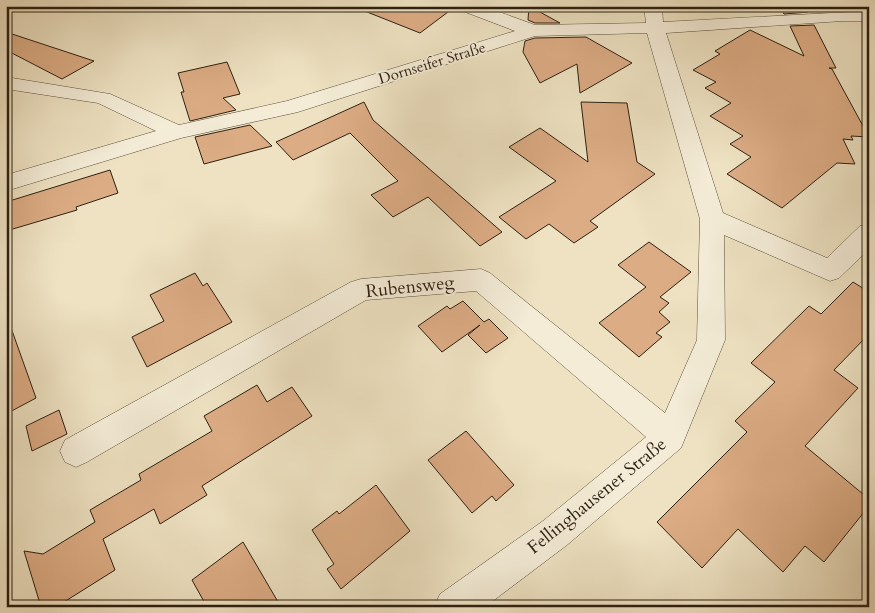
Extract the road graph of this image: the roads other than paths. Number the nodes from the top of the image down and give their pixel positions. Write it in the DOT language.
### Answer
graph roads {
  1 [pos="466,6"];
  2 [pos="869,16"];
  3 [pos="654,17"];
  4 [pos="533,31"];
  5 [pos="6,83"];
  6 [pos="177,132"];
  7 [pos="6,183"];
  8 [pos="712,219"];
  9 [pos="869,233"];
  10 [pos="670,437"];
  11 [pos="76,451"];
  12 [pos="453,607"];
  1 -- 4 [label="street"];
  2 -- 3 [label="street, Dornseifer Straße"];
  3 -- 4 [label="street, Dornseifer Straße"];
  3 -- 8 [label="street, Fellinghausener Straße"];
  4 -- 6 [label="street, Dornseifer Straße"];
  5 -- 6 [label="street"];
  6 -- 7 [label="street, Dornseifer Straße"];
  8 -- 9 [label="street"];
  8 -- 10 [label="street, Fellinghausener Straße"];
  10 -- 11 [label="street, Rubensweg"];
  10 -- 12 [label="street, Fellinghausener Straße"];
}
